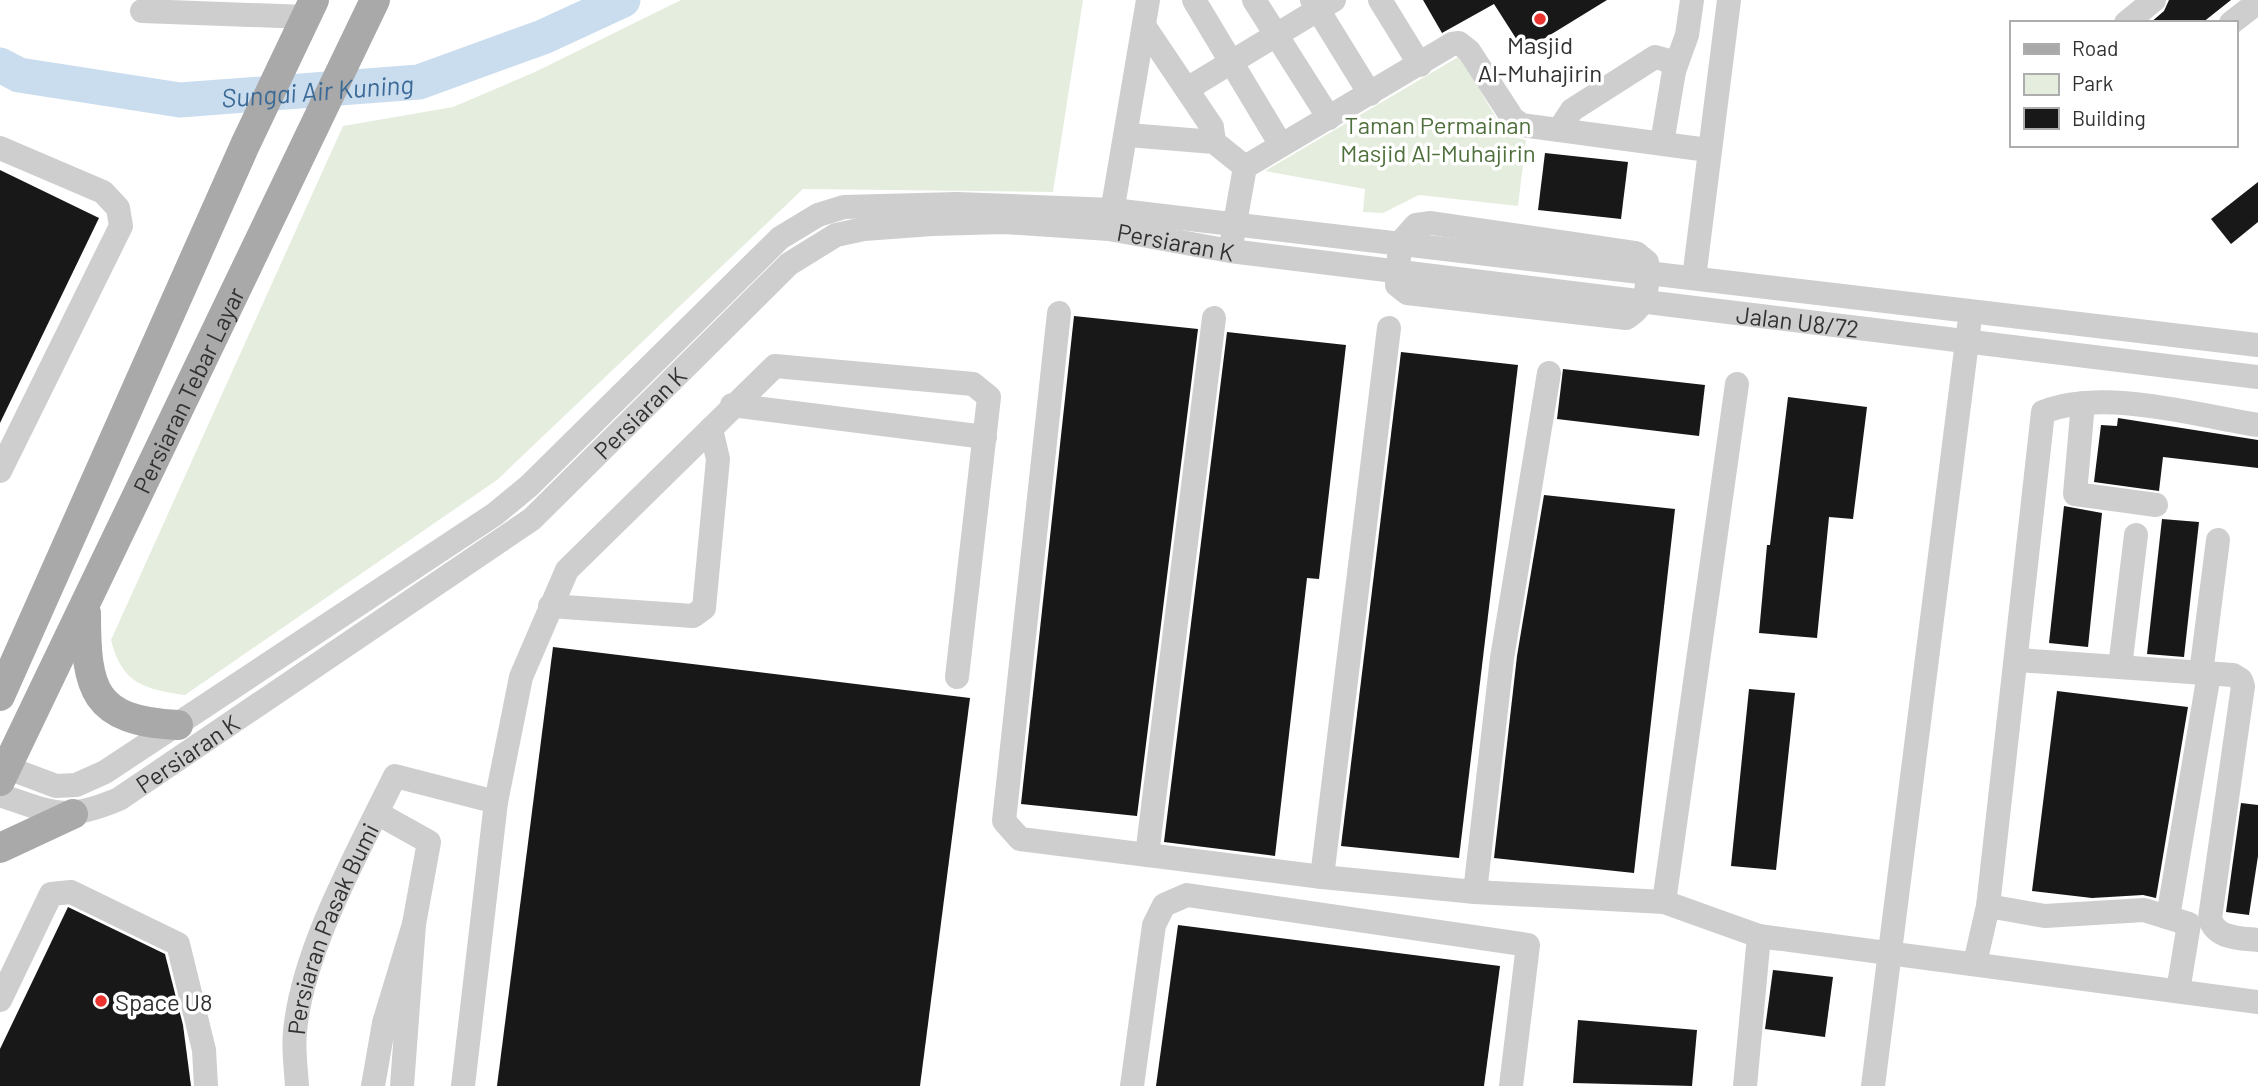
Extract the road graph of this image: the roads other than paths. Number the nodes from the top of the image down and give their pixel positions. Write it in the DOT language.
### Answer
graph roads {
  1 [pos="375,0"];
  2 [pos="1148,0"];
  3 [pos="1194,0"];
  4 [pos="1254,0"];
  5 [pos="1380,0"];
  6 [pos="1692,0"];
  7 [pos="1729,0"];
  8 [pos="2154,0"];
  9 [pos="2258,2"];
  10 [pos="1321,3"];
  11 [pos="142,11"];
  12 [pos="307,16"];
  13 [pos="2128,21"];
  14 [pos="2234,21"];
  15 [pos="1144,26"];
  16 [pos="1276,35"];
  17 [pos="1231,61"];
  18 [pos="1420,65"];
  19 [pos="1674,71"];
  20 [pos="1187,89"];
  21 [pos="1370,94"];
  22 [pos="1328,118"];
  23 [pos="1559,130"];
  24 [pos="1128,135"];
  25 [pos="1214,142"];
  26 [pos="1662,143"];
  27 [pos="1281,145"];
  28 [pos="0,148"];
  29 [pos="1708,150"];
  30 [pos="1245,167"];
  31 [pos="1111,219"];
  32 [pos="1234,223"];
  33 [pos="1400,243"];
  34 [pos="1230,251"];
  35 [pos="1339,264"];
  36 [pos="1396,272"];
  37 [pos="1648,273"];
  38 [pos="1694,278"];
  39 [pos="1644,301"];
  40 [pos="1971,312"];
  41 [pos="1059,313"];
  42 [pos="1214,318"];
  43 [pos="1389,328"];
  44 [pos="1967,342"];
  45 [pos="2258,345"];
  46 [pos="1549,373"];
  47 [pos="2258,377"];
  48 [pos="1737,384"];
  49 [pos="2083,403"];
  50 [pos="732,405"];
  51 [pos="2258,425"];
  52 [pos="711,429"];
  53 [pos="985,437"];
  54 [pos="0,471"];
  55 [pos="2036,492"];
  56 [pos="2075,494"];
  57 [pos="2156,505"];
  58 [pos="2136,535"];
  59 [pos="2218,540"];
  60 [pos="86,606"];
  61 [pos="550,606"];
  62 [pos="2018,660"];
  63 [pos="2120,667"];
  64 [pos="2205,674"];
  65 [pos="957,677"];
  66 [pos="3,686"];
  67 [pos="2249,699"];
  68 [pos="177,725"];
  69 [pos="2,777"];
  70 [pos="496,802"];
  71 [pos="377,813"];
  72 [pos="73,814"];
  73 [pos="0,848"];
  74 [pos="1147,855"];
  75 [pos="1322,877"];
  76 [pos="1475,892"];
  77 [pos="1664,902"];
  78 [pos="1988,905"];
  79 [pos="2168,917"];
  80 [pos="414,924"];
  81 [pos="1759,936"];
  82 [pos="2258,940"];
  83 [pos="1888,952"];
  84 [pos="1975,963"];
  85 [pos="2178,991"];
  86 [pos="0,1000"];
  87 [pos="2258,1002"];
  88 [pos="206,1086"];
  89 [pos="297,1086"];
  90 [pos="373,1086"];
  91 [pos="402,1086"];
  92 [pos="463,1086"];
  93 [pos="1132,1086"];
  94 [pos="1511,1086"];
  95 [pos="1745,1086"];
  96 [pos="1873,1086"];
  1 -- 60 [label="main road, Persiaran Tebar Layar"];
  2 -- 15 [label="street"];
  3 -- 17 [label="street"];
  4 -- 16 [label="street"];
  5 -- 18 [label="street"];
  6 -- 19 [label="street"];
  7 -- 29 [label="street"];
  8 -- 13 [label="street"];
  9 -- 14 [label="street"];
  10 -- 16 [label="street"];
  10 -- 21 [label="street"];
  11 -- 12 [label="street"];
  12 -- 66 [label="main road, Persiaran Tebar Layar"];
  15 -- 20 [label="street"];
  15 -- 24 [label="street"];
  16 -- 17 [label="street"];
  16 -- 22 [label="street"];
  17 -- 20 [label="street"];
  17 -- 27 [label="street"];
  18 -- 21 [label="street"];
  18 -- 23 [label="street"];
  19 -- 23 [label="street"];
  19 -- 26 [label="street"];
  20 -- 25 [label="street"];
  21 -- 22 [label="street"];
  22 -- 27 [label="street"];
  23 -- 26 [label="street"];
  24 -- 25 [label="street"];
  24 -- 31 [label="street"];
  25 -- 30 [label="street"];
  26 -- 29 [label="street"];
  27 -- 30 [label="street"];
  28 -- 54 [label="street"];
  29 -- 38 [label="street"];
  30 -- 32 [label="street"];
  31 -- 32 [label="street, Persiaran K"];
  31 -- 34 [label="street, Persiaran K"];
  31 -- 68 [label="street, Persiaran K"];
  31 -- 72 [label="street, Persiaran K"];
  32 -- 33 [label="street, Persiaran K"];
  32 -- 34 [label="street"];
  33 -- 36 [label="street"];
  33 -- 37 [label="street, Jalan U8/72"];
  34 -- 35 [label="street, Persiaran K"];
  35 -- 36 [label="street, Jalan U8/72"];
  36 -- 39 [label="street, Jalan U8/72"];
  37 -- 38 [label="street, Jalan U8/72"];
  37 -- 39 [label="street"];
  38 -- 40 [label="street, Jalan U8/72"];
  39 -- 44 [label="street, Jalan U8/72"];
  40 -- 44 [label="street"];
  40 -- 45 [label="street, Jalan U8/72"];
  41 -- 74 [label="street"];
  42 -- 74 [label="street"];
  43 -- 75 [label="street"];
  44 -- 47 [label="street, Jalan U8/72"];
  44 -- 83 [label="street"];
  46 -- 76 [label="street"];
  48 -- 77 [label="street"];
  49 -- 51 [label="street"];
  49 -- 55 [label="street"];
  49 -- 56 [label="street"];
  50 -- 52 [label="street"];
  50 -- 53 [label="street"];
  50 -- 53 [label="street"];
  52 -- 61 [label="street"];
  52 -- 61 [label="street"];
  53 -- 65 [label="street"];
  55 -- 56 [label="street"];
  55 -- 62 [label="street"];
  56 -- 57 [label="street"];
  58 -- 63 [label="street"];
  59 -- 64 [label="street"];
  60 -- 68 [label="main road"];
  60 -- 69 [label="main road, Persiaran Tebar Layar"];
  61 -- 70 [label="street"];
  62 -- 63 [label="street"];
  62 -- 78 [label="street"];
  63 -- 64 [label="street"];
  64 -- 67 [label="street"];
  64 -- 79 [label="street"];
  67 -- 82 [label="street"];
  68 -- 69 [label="street, Persiaran K"];
  69 -- 72 [label="street, Persiaran K"];
  70 -- 71 [label="street, Persiaran Pasak Bumi"];
  70 -- 92 [label="street"];
  71 -- 80 [label="street"];
  71 -- 89 [label="street, Persiaran Pasak Bumi"];
  72 -- 73 [label="main road"];
  74 -- 75 [label="street"];
  75 -- 76 [label="street"];
  76 -- 77 [label="street"];
  77 -- 81 [label="street"];
  78 -- 79 [label="street"];
  78 -- 84 [label="street"];
  79 -- 85 [label="street"];
  80 -- 90 [label="street"];
  80 -- 91 [label="street"];
  81 -- 83 [label="street"];
  81 -- 95 [label="street"];
  83 -- 84 [label="street"];
  83 -- 96 [label="street"];
  84 -- 85 [label="street"];
  85 -- 87 [label="street"];
  86 -- 88 [label="street"];
  93 -- 94 [label="street"];
}
